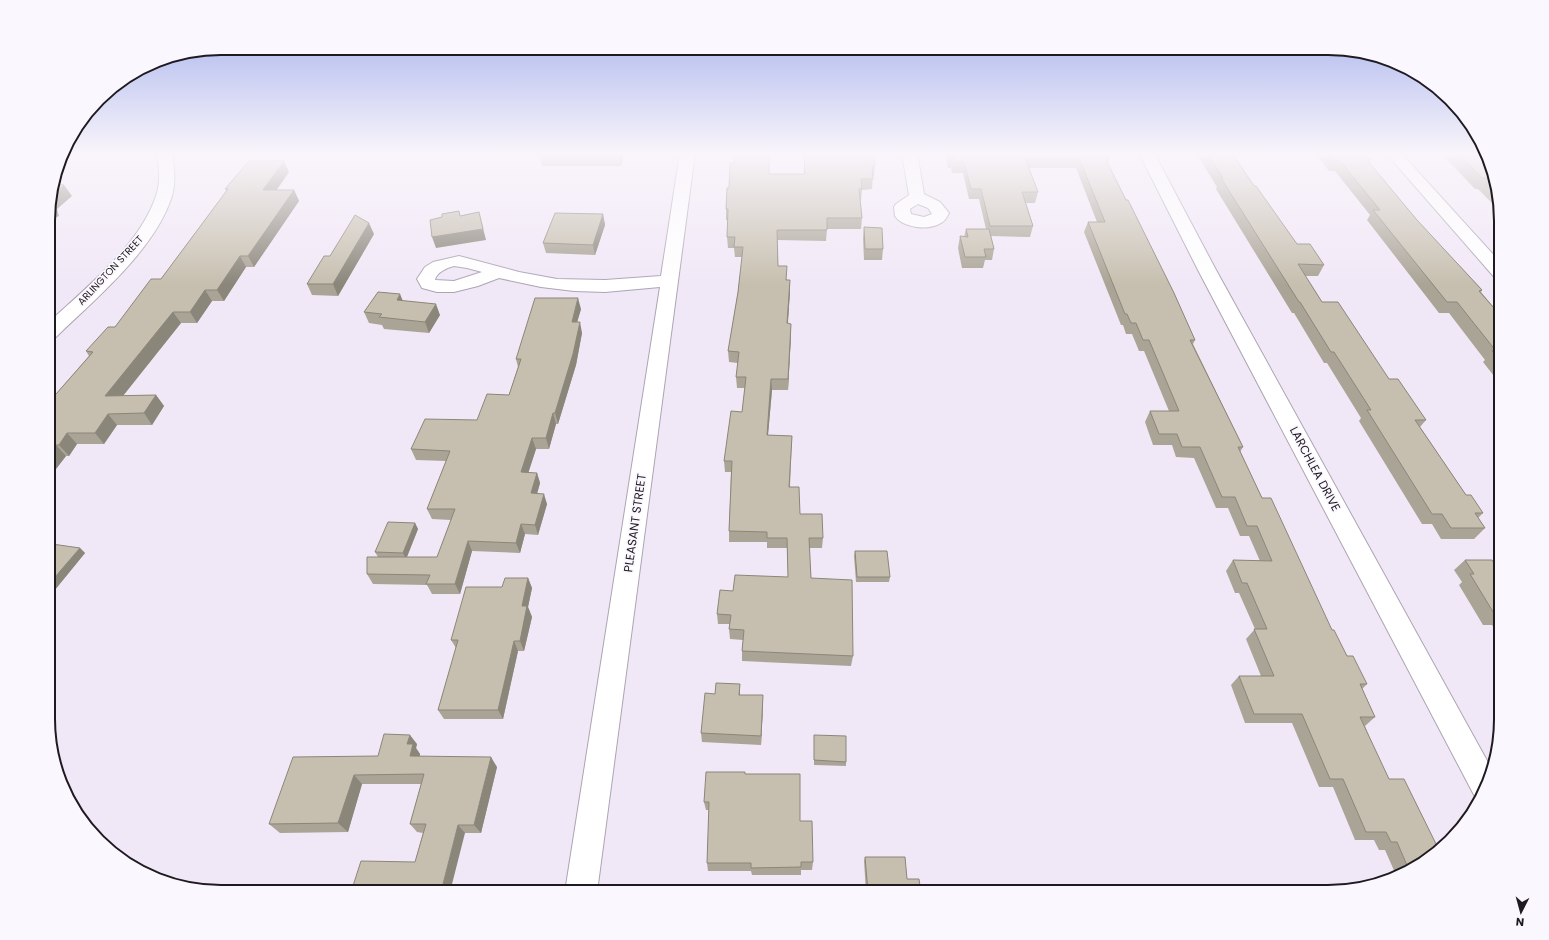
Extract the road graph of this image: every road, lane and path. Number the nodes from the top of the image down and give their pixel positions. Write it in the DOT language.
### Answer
graph roads {
  1 [pos="164,197"];
  2 [pos="681,197"];
  3 [pos="1169,197"];
  4 [pos="1432,197"];
  5 [pos="1494,266"];
  6 [pos="498,272"];
  7 [pos="669,281"];
  8 [pos="55,328"];
  9 [pos="1482,781"];
  10 [pos="582,885"];
  1 -- 8 [label="street, ARLINGTON STREET"];
  2 -- 7 [label="street, PLEASANT STREET"];
  3 -- 9 [label="street, LARCHLEA DRIVE"];
  4 -- 5 [label="street"];
  6 -- 7 [label="street"];
  7 -- 10 [label="street, PLEASANT STREET"];
}
